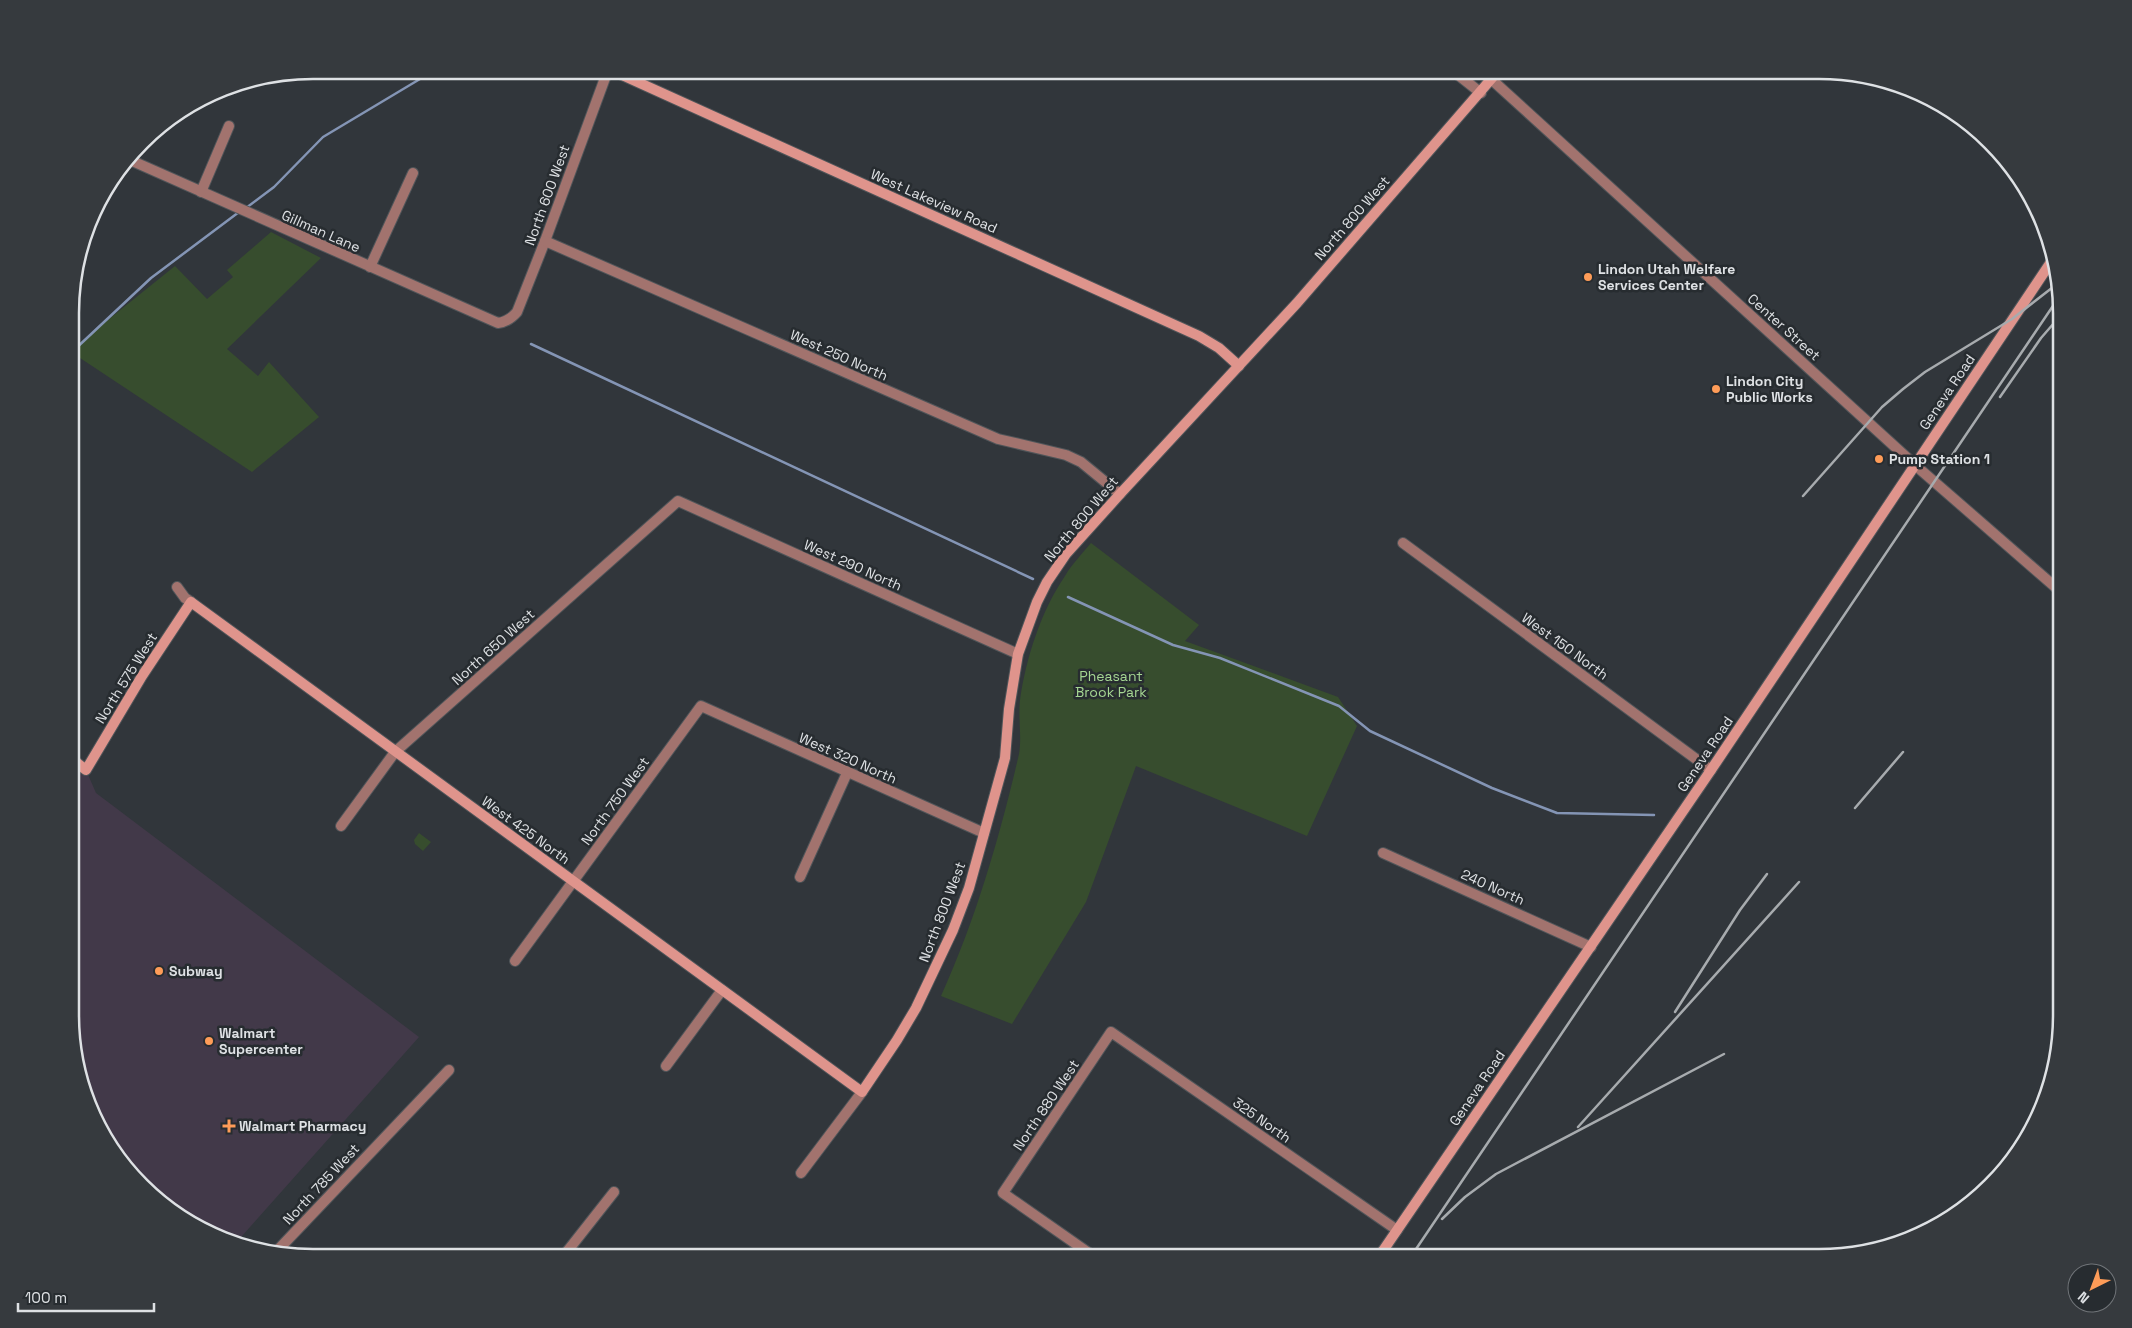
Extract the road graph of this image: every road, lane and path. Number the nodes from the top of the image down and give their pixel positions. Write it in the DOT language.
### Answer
graph roads {
  1 [pos="606,79"];
  2 [pos="629,79"];
  3 [pos="1463,79"];
  4 [pos="1491,79"];
  5 [pos="1481,93"];
  6 [pos="229,126"];
  7 [pos="134,162"];
  8 [pos="413,173"];
  9 [pos="202,192"];
  10 [pos="545,241"];
  11 [pos="2049,266"];
  12 [pos="370,267"];
  13 [pos="503,322"];
  14 [pos="1239,366"];
  15 [pos="1916,465"];
  16 [pos="1120,494"];
  17 [pos="678,501"];
  18 [pos="1403,544"];
  19 [pos="2053,584"];
  20 [pos="177,587"];
  21 [pos="190,602"];
  22 [pos="1018,654"];
  23 [pos="701,706"];
  24 [pos="395,752"];
  25 [pos="79,764"];
  26 [pos="1711,770"];
  27 [pos="847,773"];
  28 [pos="341,826"];
  29 [pos="984,833"];
  30 [pos="1383,853"];
  31 [pos="800,877"];
  32 [pos="573,882"];
  33 [pos="1591,947"];
  34 [pos="515,961"];
  35 [pos="722,990"];
  36 [pos="1111,1032"];
  37 [pos="666,1066"];
  38 [pos="448,1070"];
  39 [pos="862,1092"];
  40 [pos="801,1173"];
  41 [pos="614,1192"];
  42 [pos="1397,1230"];
  43 [pos="281,1247"];
  44 [pos="569,1249"];
  45 [pos="1083,1249"];
  46 [pos="1384,1249"];
  1 -- 10 [label="street, North 600 West"];
  2 -- 14 [label="street, West Lakeview Road"];
  3 -- 5 [label="street"];
  4 -- 5 [label="street, North 800 West"];
  4 -- 15 [label="street, Center Street"];
  5 -- 14 [label="street, North 800 West"];
  6 -- 9 [label="street"];
  7 -- 9 [label="street, Gillman Lane"];
  8 -- 12 [label="street"];
  9 -- 12 [label="street, Gillman Lane"];
  10 -- 13 [label="street, North 600 West"];
  10 -- 16 [label="street, West 250 North"];
  11 -- 15 [label="street, Geneva Road"];
  12 -- 13 [label="street, Gillman Lane"];
  14 -- 16 [label="street, North 800 West"];
  15 -- 19 [label="street, Center Street"];
  15 -- 26 [label="street, Geneva Road"];
  16 -- 22 [label="street, North 800 West"];
  17 -- 22 [label="street, West 290 North"];
  17 -- 24 [label="street, North 650 West"];
  18 -- 26 [label="street, West 150 North"];
  20 -- 21 [label="street, West 425 North"];
  21 -- 24 [label="street, West 425 North"];
  21 -- 25 [label="street, North 575 West"];
  22 -- 29 [label="street, North 800 West"];
  23 -- 27 [label="street, West 320 North"];
  23 -- 32 [label="street, North 750 West"];
  24 -- 28 [label="street, North 650 West"];
  24 -- 32 [label="street, West 425 North"];
  26 -- 33 [label="street, Geneva Road"];
  27 -- 29 [label="street, West 320 North"];
  27 -- 31 [label="street"];
  29 -- 39 [label="street, North 800 West"];
  30 -- 33 [label="street, 240 North"];
  32 -- 34 [label="street, North 750 West"];
  32 -- 35 [label="street, West 425 North"];
  33 -- 42 [label="street, Geneva Road"];
  35 -- 37 [label="street"];
  35 -- 39 [label="street, West 425 North"];
  36 -- 42 [label="street, 325 North"];
  36 -- 45 [label="street, North 880 West"];
  38 -- 43 [label="street, North 785 West"];
  39 -- 40 [label="street, North 800 West"];
  41 -- 44 [label="street"];
  42 -- 46 [label="street, Geneva Road"];
}
